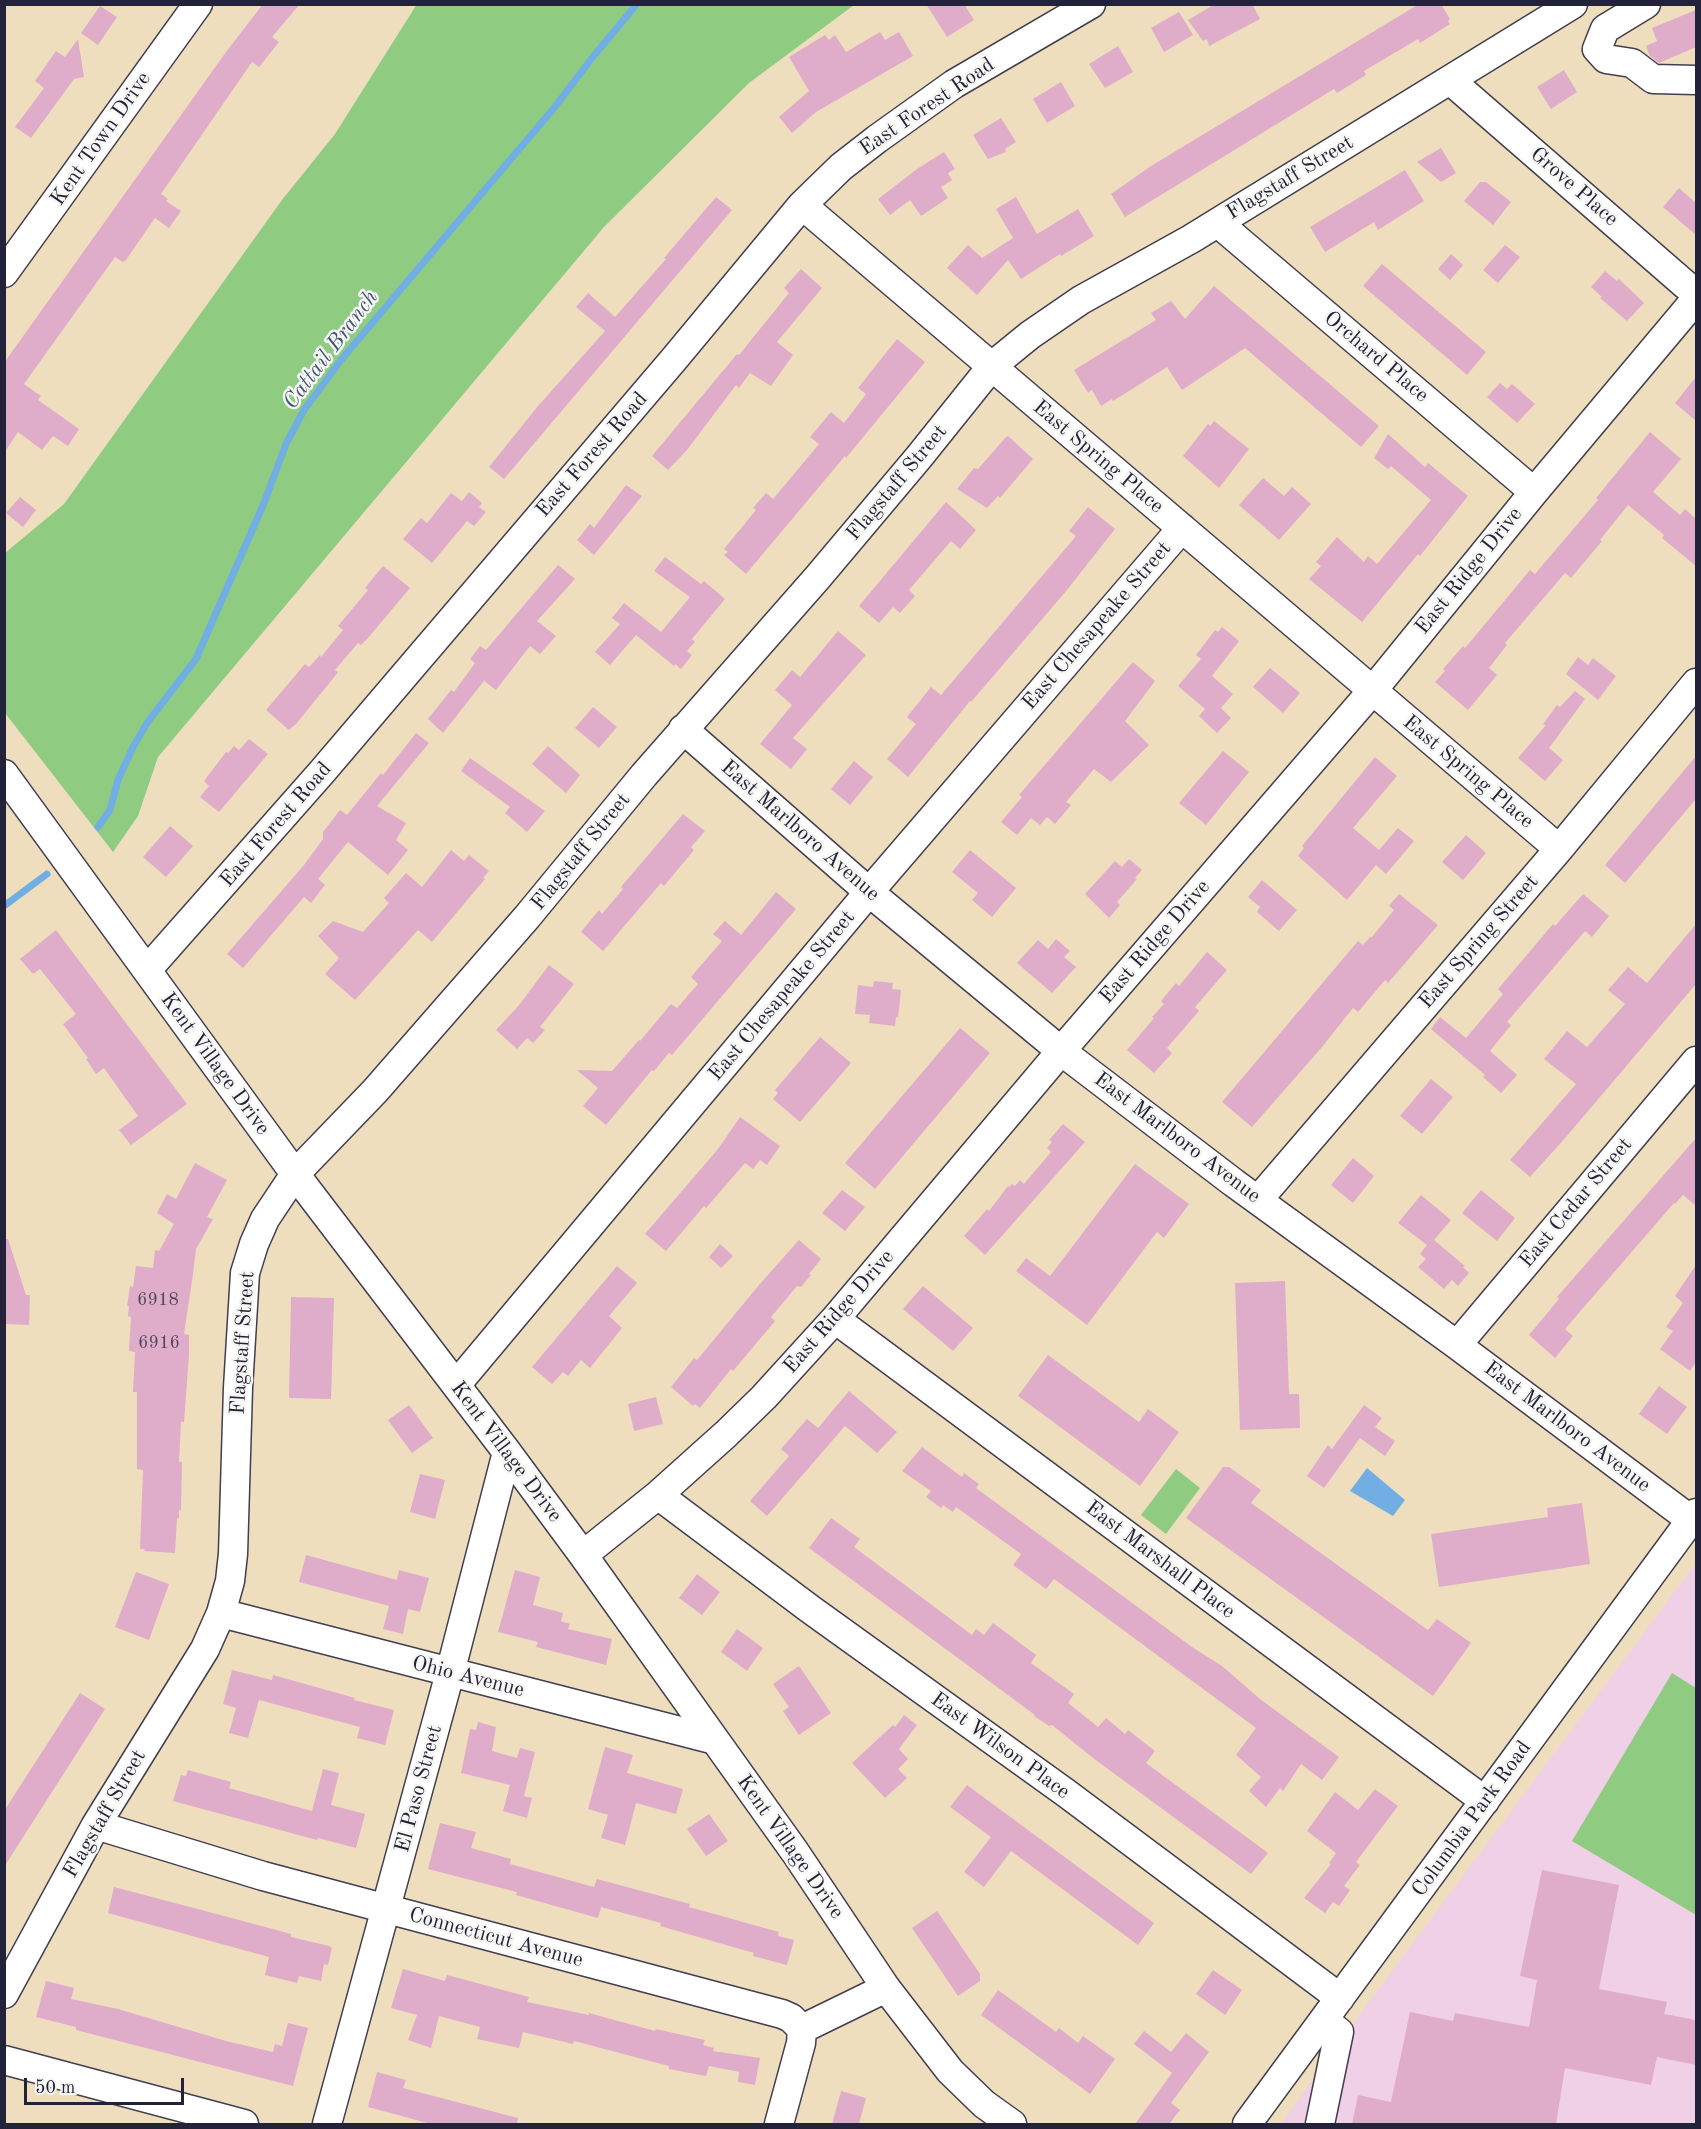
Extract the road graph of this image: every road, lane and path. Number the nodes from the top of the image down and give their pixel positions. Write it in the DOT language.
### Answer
graph roads {
  1 [pos="198,4"];
  2 [pos="1091,4"];
  3 [pos="1573,4"];
  4 [pos="1646,4"];
  5 [pos="1696,80"];
  6 [pos="1450,81"];
  7 [pos="802,205"];
  8 [pos="1218,223"];
  9 [pos="4,273"];
  10 [pos="1696,294"];
  11 [pos="1696,299"];
  12 [pos="992,366"];
  13 [pos="1534,492"];
  14 [pos="1182,528"];
  15 [pos="1696,683"];
  16 [pos="1372,690"];
  17 [pos="684,729"];
  18 [pos="4,774"];
  19 [pos="1559,849"];
  20 [pos="869,892"];
  21 [pos="147,970"];
  22 [pos="1061,1051"];
  23 [pos="1696,1061"];
  24 [pos="295,1174"];
  25 [pos="1258,1200"];
  26 [pos="835,1319"];
  27 [pos="1457,1345"];
  28 [pos="456,1385"];
  29 [pos="507,1452"];
  30 [pos="658,1495"];
  31 [pos="1694,1516"];
  32 [pos="583,1555"];
  33 [pos="221,1613"];
  34 [pos="450,1673"];
  35 [pos="715,1740"];
  36 [pos="1485,1801"];
  37 [pos="96,1825"];
  38 [pos="386,1908"];
  39 [pos="886,1988"];
  40 [pos="4,1994"];
  41 [pos="1332,2009"];
  42 [pos="802,2029"];
  43 [pos="4,2060"];
  44 [pos="244,2124"];
  45 [pos="327,2124"];
  46 [pos="778,2124"];
  47 [pos="1012,2124"];
  48 [pos="1247,2124"];
  49 [pos="1320,2124"];
  1 -- 9 [label="street, Kent Town Drive"];
  2 -- 7 [label="street, East Forest Road"];
  3 -- 6 [label="street, Flagstaff Street"];
  4 -- 5 [label="street"];
  6 -- 8 [label="street, Flagstaff Street"];
  6 -- 10 [label="street, Grove Place"];
  7 -- 12 [label="street, East Spring Place"];
  7 -- 21 [label="street, East Forest Road"];
  8 -- 12 [label="street, Flagstaff Street"];
  8 -- 13 [label="street, Orchard Place"];
  11 -- 13 [label="street, East Ridge Drive"];
  12 -- 14 [label="street, East Spring Place"];
  12 -- 17 [label="street, Flagstaff Street"];
  13 -- 16 [label="street, East Ridge Drive"];
  14 -- 16 [label="street, East Spring Place"];
  14 -- 20 [label="street, East Chesapeake Street"];
  15 -- 19 [label="street, East Spring Street"];
  16 -- 19 [label="street, East Spring Place"];
  16 -- 22 [label="street, East Ridge Drive"];
  17 -- 20 [label="street, East Marlboro Avenue"];
  17 -- 24 [label="street, Flagstaff Street"];
  18 -- 21 [label="street, Kent Village Drive"];
  19 -- 25 [label="street, East Spring Street"];
  20 -- 22 [label="street, East Marlboro Avenue"];
  20 -- 28 [label="street, East Chesapeake Street"];
  21 -- 24 [label="street, Kent Village Drive"];
  22 -- 25 [label="street, East Marlboro Avenue"];
  22 -- 26 [label="street, East Ridge Drive"];
  23 -- 27 [label="street, East Cedar Street"];
  24 -- 28 [label="street, Kent Village Drive"];
  24 -- 33 [label="street, Flagstaff Street"];
  25 -- 27 [label="street, East Marlboro Avenue"];
  26 -- 30 [label="street, East Ridge Drive"];
  26 -- 36 [label="street, East Marshall Place"];
  27 -- 31 [label="street, East Marlboro Avenue"];
  28 -- 29 [label="street, Kent Village Drive"];
  29 -- 32 [label="street, Kent Village Drive"];
  29 -- 34 [label="street, El Paso Street"];
  30 -- 32 [label="street, East Ridge Drive"];
  30 -- 41 [label="street, East Wilson Place"];
  31 -- 36 [label="street, Columbia Park Road"];
  32 -- 35 [label="street, Kent Village Drive"];
  33 -- 34 [label="street, Ohio Avenue"];
  33 -- 37 [label="street, Flagstaff Street"];
  34 -- 35 [label="street, Ohio Avenue"];
  34 -- 38 [label="street, El Paso Street"];
  35 -- 39 [label="street, Kent Village Drive"];
  36 -- 41 [label="street, Columbia Park Road"];
  37 -- 38 [label="street, Connecticut Avenue"];
  37 -- 40 [label="street, Flagstaff Street"];
  38 -- 42 [label="street, Connecticut Avenue"];
  38 -- 45 [label="street, El Paso Street"];
  39 -- 42 [label="street"];
  39 -- 47 [label="street, Kent Village Drive"];
  41 -- 48 [label="street, Columbia Park Road"];
  41 -- 49 [label="street"];
  42 -- 46 [label="street"];
  43 -- 44 [label="street"];
}
